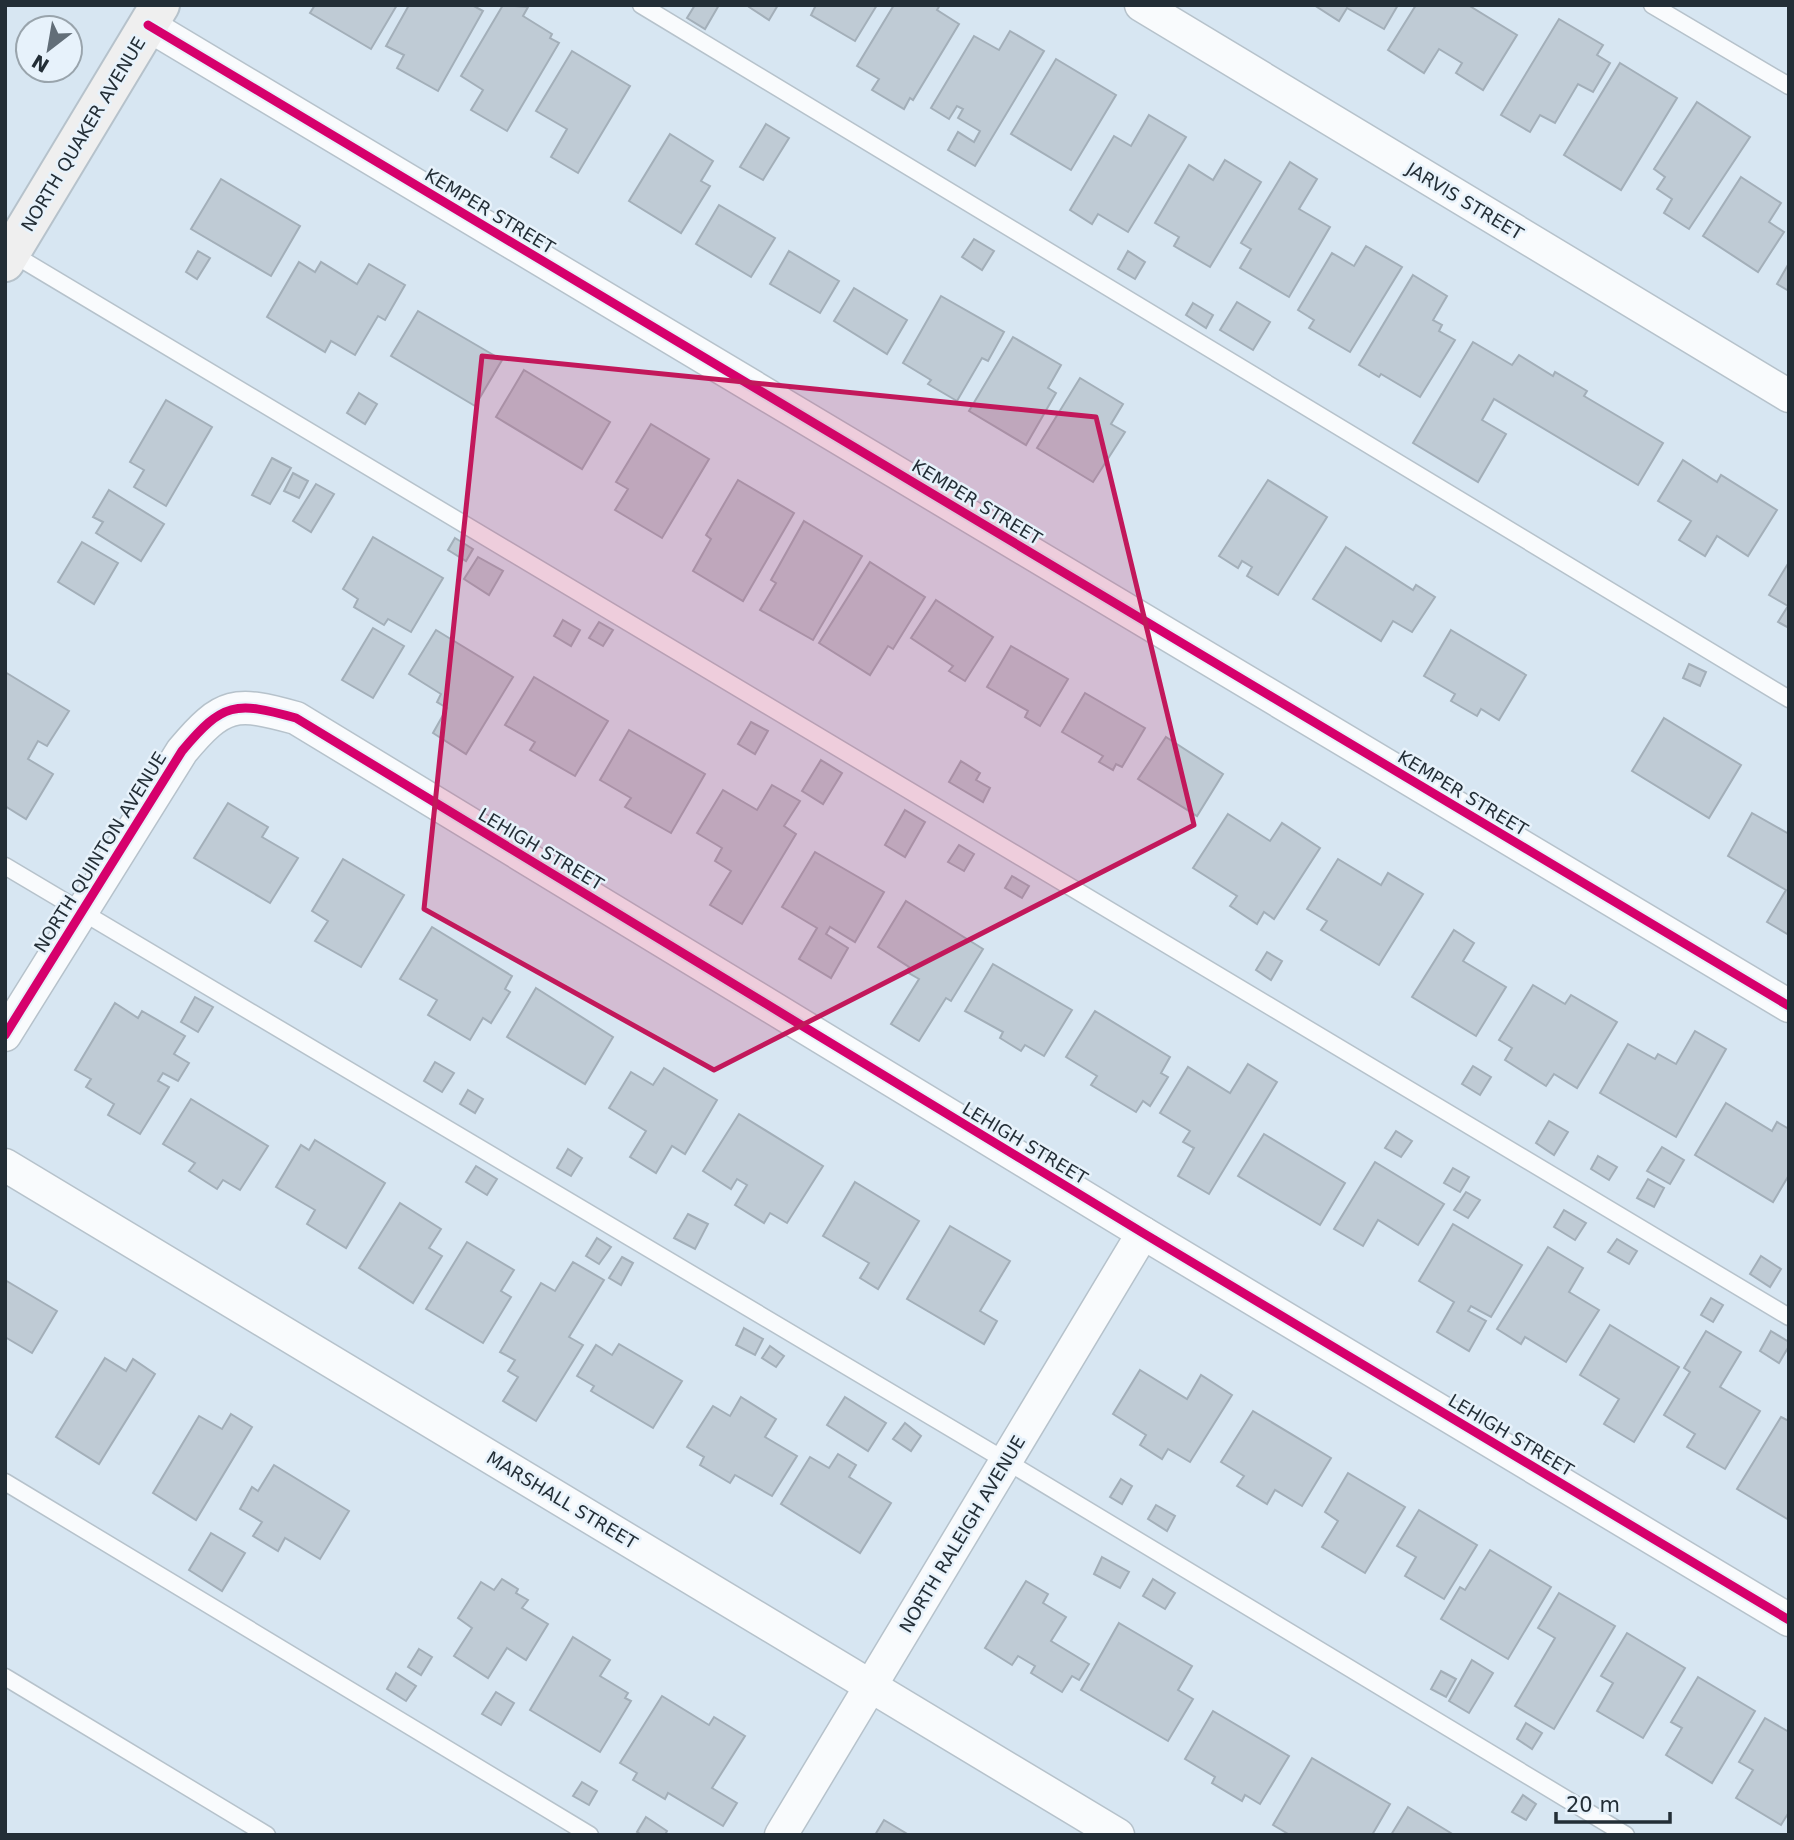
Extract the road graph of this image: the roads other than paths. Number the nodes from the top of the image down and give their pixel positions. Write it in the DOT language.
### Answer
graph roads {
  1 [pos="641,5"];
  2 [pos="1140,5"];
  3 [pos="1652,5"];
  4 [pos="154,15"];
  5 [pos="1789,86"];
  6 [pos="8,258"];
  7 [pos="1789,396"];
  8 [pos="1789,699"];
  9 [pos="242,708"];
  10 [pos="5,866"];
  11 [pos="81,912"];
  12 [pos="1789,1006"];
  13 [pos="5,1035"];
  14 [pos="5,1165"];
  15 [pos="1143,1233"];
  16 [pos="1789,1317"];
  17 [pos="1006,1461"];
  18 [pos="5,1482"];
  19 [pos="1789,1620"];
  20 [pos="5,1677"];
  21 [pos="871,1686"];
  22 [pos="267,1835"];
  23 [pos="590,1835"];
  24 [pos="781,1835"];
  25 [pos="1118,1835"];
  26 [pos="1626,1835"];
  1 -- 8 [label="lane"];
  2 -- 7 [label="street, JARVIS STREET"];
  3 -- 5 [label="lane"];
  4 -- 6 [label="main road, NORTH QUAKER AVENUE"];
  4 -- 12 [label="street, KEMPER STREET"];
  6 -- 16 [label="lane"];
  9 -- 11 [label="street, NORTH QUINTON AVENUE"];
  9 -- 15 [label="street, LEHIGH STREET"];
  10 -- 11 [label="lane"];
  11 -- 13 [label="street, NORTH QUINTON AVENUE"];
  11 -- 17 [label="lane"];
  14 -- 21 [label="street, MARSHALL STREET"];
  15 -- 17 [label="street, NORTH RALEIGH AVENUE"];
  15 -- 19 [label="street, LEHIGH STREET"];
  17 -- 21 [label="street, NORTH RALEIGH AVENUE"];
  17 -- 26 [label="lane"];
  18 -- 23 [label="lane"];
  20 -- 22 [label="lane"];
  21 -- 24 [label="street, NORTH RALEIGH AVENUE"];
  21 -- 25 [label="street, MARSHALL STREET"];
}
